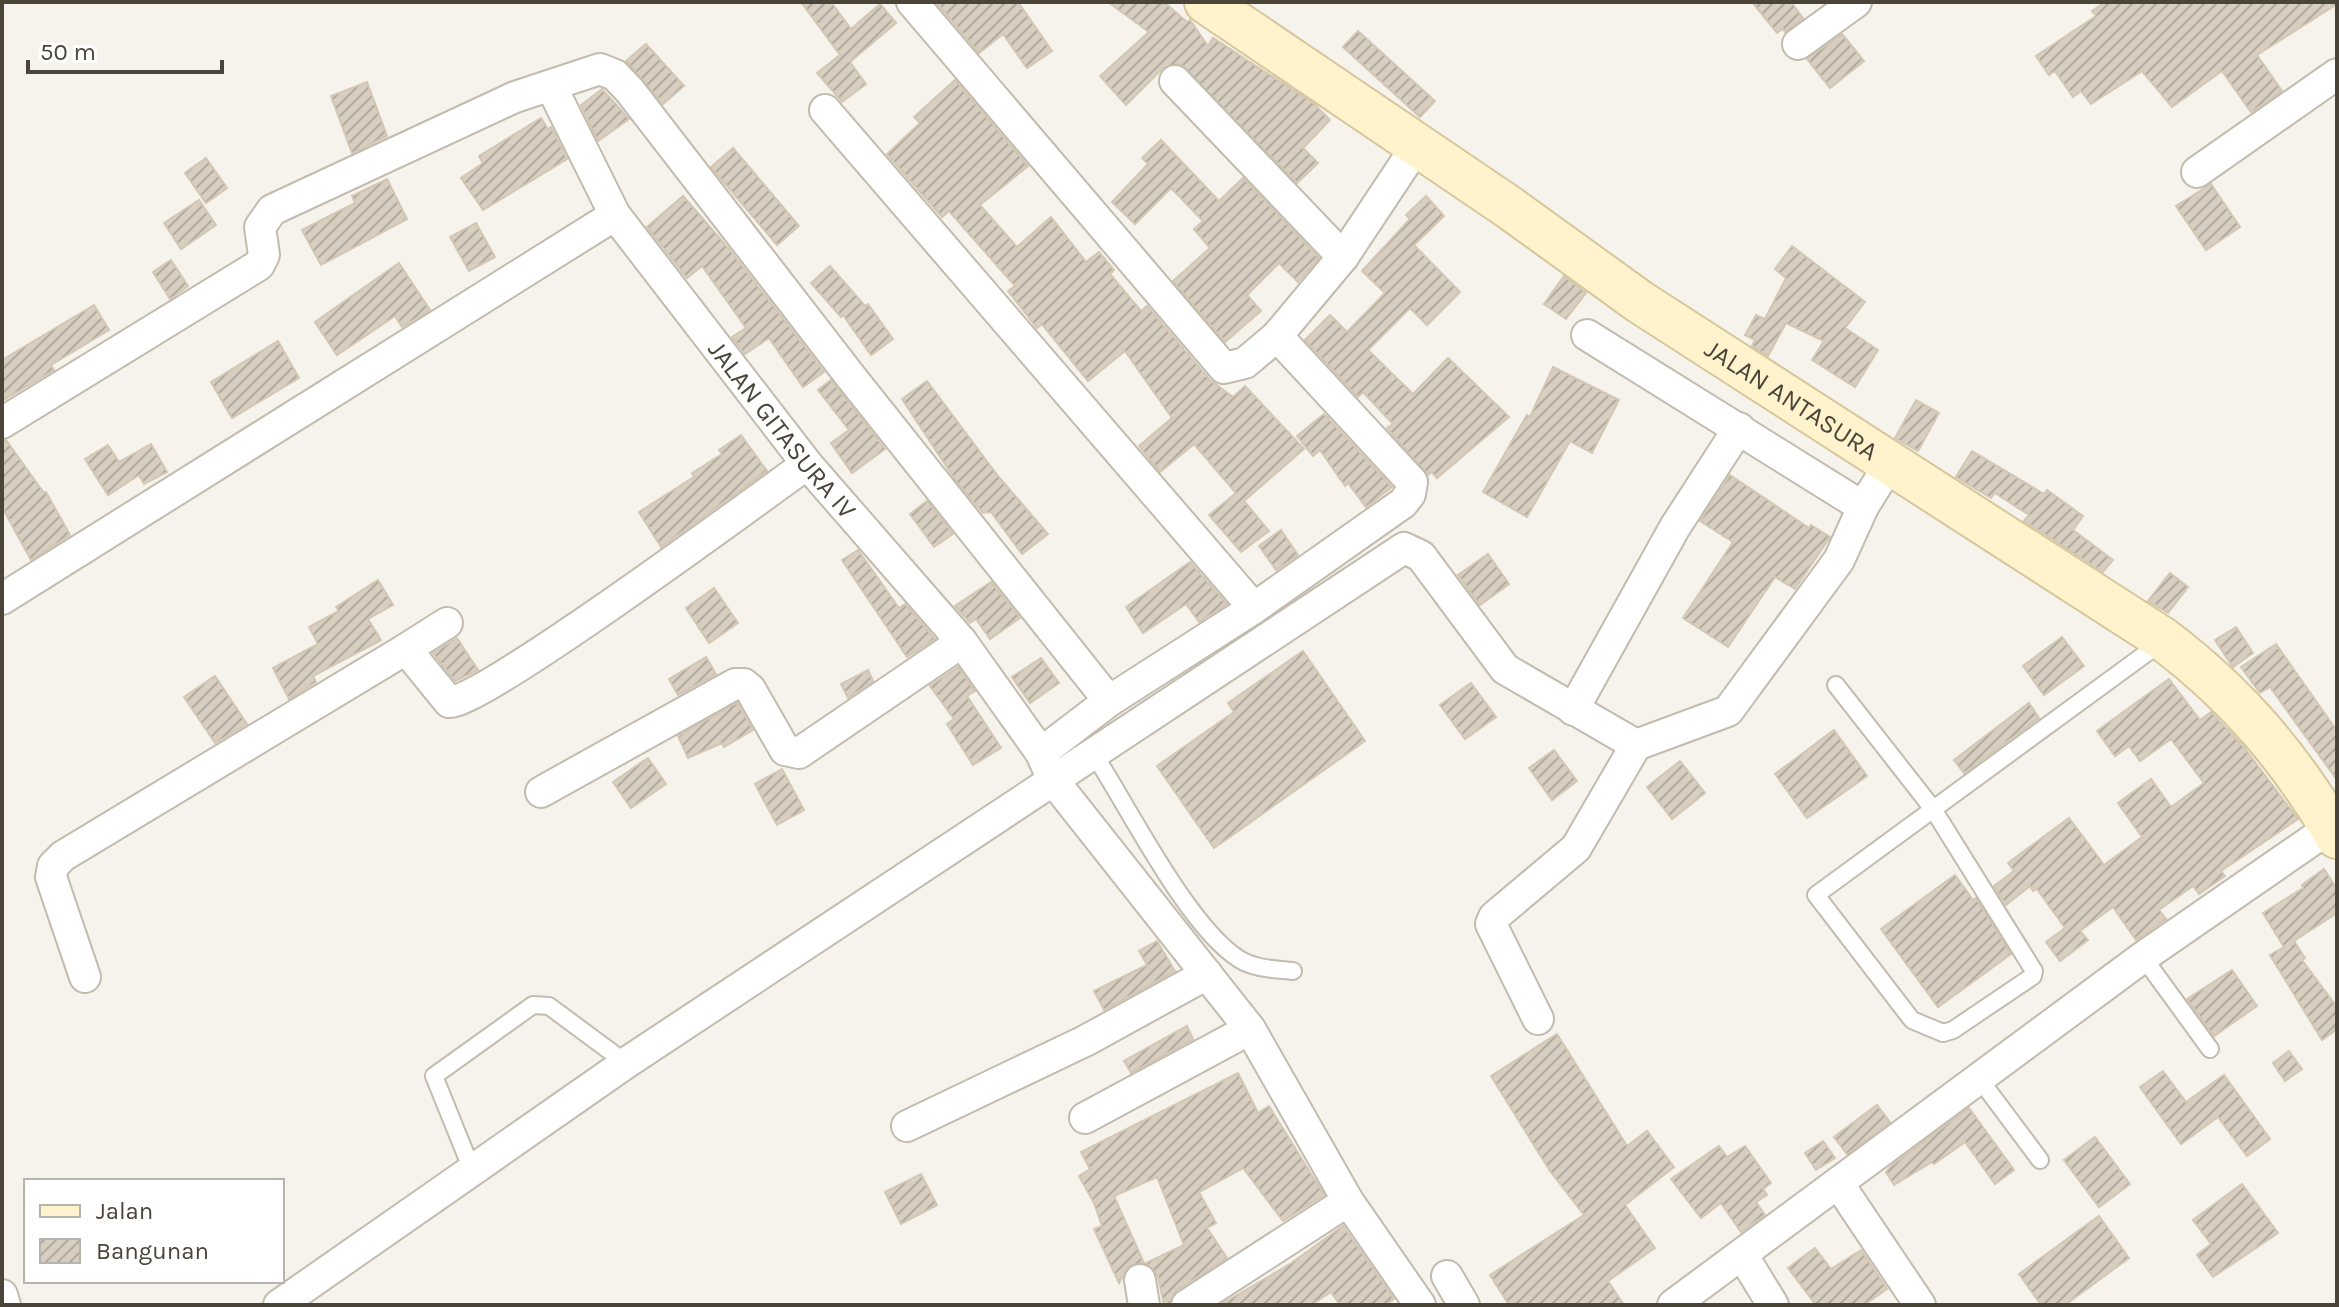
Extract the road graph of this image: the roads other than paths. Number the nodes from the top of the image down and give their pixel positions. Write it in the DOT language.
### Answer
graph roads {
  1 [pos="912,2"];
  2 [pos="1206,2"];
  3 [pos="1856,2"];
  4 [pos="1798,44"];
  5 [pos="2337,74"];
  6 [pos="1175,81"];
  7 [pos="551,86"];
  8 [pos="825,110"];
  9 [pos="1416,147"];
  10 [pos="2197,172"];
  11 [pos="615,215"];
  12 [pos="1343,257"];
  13 [pos="1587,335"];
  14 [pos="1277,336"];
  15 [pos="2,423"];
  16 [pos="1739,428"];
  17 [pos="807,464"];
  18 [pos="1889,465"];
  19 [pos="1863,507"];
  20 [pos="2,599"];
  21 [pos="1254,608"];
  22 [pos="447,623"];
  23 [pos="2163,639"];
  24 [pos="962,642"];
  25 [pos="406,649"];
  26 [pos="1836,685"];
  27 [pos="1109,701"];
  28 [pos="1573,710"];
  29 [pos="1636,745"];
  30 [pos="1092,751"];
  31 [pos="1047,767"];
  32 [pos="541,792"];
  33 [pos="1933,809"];
  34 [pos="2335,829"];
  35 [pos="2143,957"];
  36 [pos="1293,971"];
  37 [pos="1207,974"];
  38 [pos="85,977"];
  39 [pos="1538,1019"];
  40 [pos="1250,1029"];
  41 [pos="2210,1049"];
  42 [pos="626,1063"];
  43 [pos="1981,1081"];
  44 [pos="1085,1118"];
  45 [pos="907,1126"];
  46 [pos="2040,1160"];
  47 [pos="472,1170"];
  48 [pos="1838,1183"];
  49 [pos="1348,1201"];
  50 [pos="1743,1256"];
  51 [pos="1447,1276"];
  52 [pos="2,1295"];
  53 [pos="5,1305"];
  54 [pos="279,1305"];
  55 [pos="1187,1305"];
  56 [pos="1420,1305"];
  57 [pos="1464,1305"];
  58 [pos="1673,1305"];
  59 [pos="1773,1305"];
  60 [pos="1920,1305"];
  1 -- 14 [label="street"];
  2 -- 9 [label="main road, JALAN ANTASURA"];
  3 -- 4 [label="street"];
  5 -- 10 [label="street"];
  6 -- 12 [label="street"];
  7 -- 11 [label="street, JALAN GITASURA IV"];
  7 -- 15 [label="street"];
  7 -- 27 [label="street"];
  8 -- 21 [label="street"];
  9 -- 12 [label="street"];
  9 -- 18 [label="main road, JALAN ANTASURA"];
  11 -- 17 [label="street, JALAN GITASURA IV"];
  11 -- 20 [label="street"];
  12 -- 14 [label="street"];
  13 -- 16 [label="street"];
  14 -- 21 [label="street"];
  16 -- 19 [label="street"];
  16 -- 28 [label="street"];
  17 -- 24 [label="street, JALAN GITASURA IV"];
  17 -- 25 [label="street"];
  18 -- 19 [label="street"];
  18 -- 23 [label="main road, JALAN ANTASURA"];
  19 -- 29 [label="street"];
  21 -- 27 [label="street"];
  22 -- 25 [label="street"];
  23 -- 33 [label="lane"];
  23 -- 34 [label="main road, JALAN ANTASURA"];
  24 -- 31 [label="street, JALAN GITASURA IV"];
  24 -- 32 [label="street"];
  25 -- 38 [label="street"];
  26 -- 33 [label="lane"];
  27 -- 31 [label="street"];
  28 -- 29 [label="street"];
  28 -- 30 [label="street"];
  29 -- 39 [label="street"];
  30 -- 31 [label="street"];
  30 -- 36 [label="lane"];
  31 -- 37 [label="street, JALAN GITASURA IV"];
  31 -- 42 [label="street"];
  33 -- 33 [label="lane"];
  34 -- 35 [label="street"];
  35 -- 41 [label="lane"];
  35 -- 43 [label="street"];
  37 -- 40 [label="street, JALAN GITASURA IV"];
  37 -- 45 [label="street"];
  40 -- 44 [label="street"];
  40 -- 49 [label="street, JALAN GITASURA IV"];
  42 -- 47 [label="street"];
  42 -- 47 [label="lane"];
  43 -- 46 [label="lane"];
  43 -- 48 [label="street"];
  47 -- 54 [label="street"];
  48 -- 50 [label="street"];
  48 -- 60 [label="street"];
  49 -- 55 [label="street"];
  49 -- 56 [label="street, JALAN GITASURA IV"];
  50 -- 58 [label="street"];
  50 -- 59 [label="street"];
  51 -- 57 [label="street"];
  52 -- 53 [label="street"];
}
